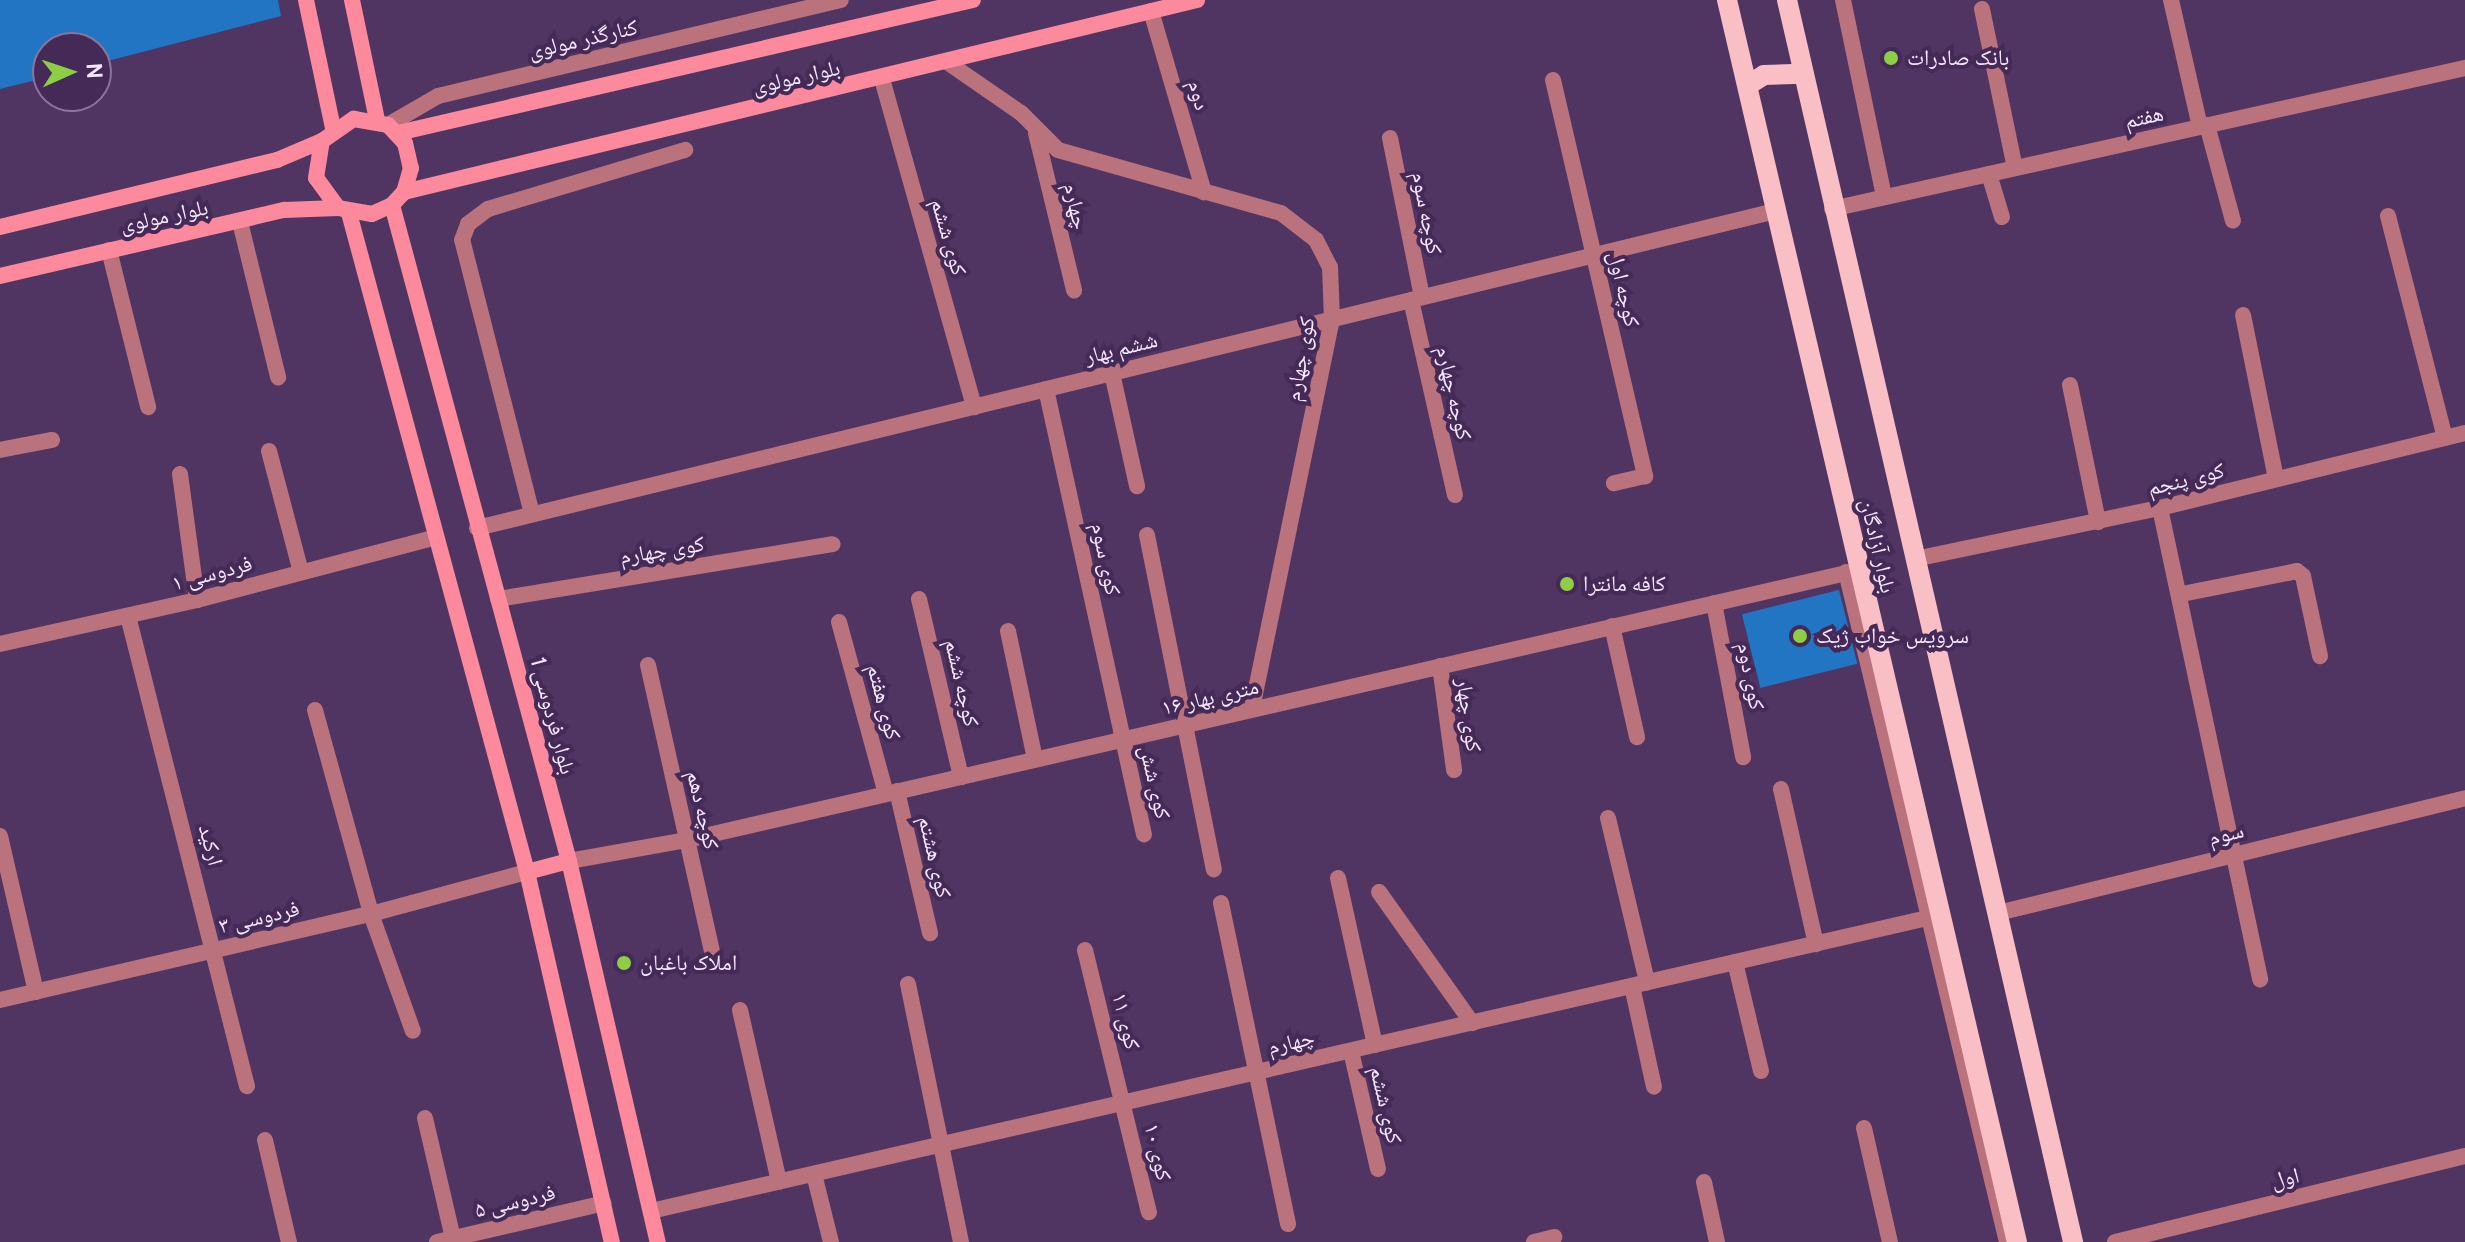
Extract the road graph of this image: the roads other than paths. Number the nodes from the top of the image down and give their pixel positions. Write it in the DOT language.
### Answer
graph roads {
  1 [pos="306,0"];
  2 [pos="352,0"];
  3 [pos="841,0"];
  4 [pos="973,0"];
  5 [pos="1197,0"];
  6 [pos="1727,0"];
  7 [pos="1787,0"];
  8 [pos="1843,0"];
  9 [pos="2171,0"];
  10 [pos="1982,9"];
  11 [pos="1151,11"];
  12 [pos="947,62"];
  13 [pos="2465,68"];
  14 [pos="1801,74"];
  15 [pos="882,79"];
  16 [pos="1553,80"];
  17 [pos="1748,85"];
  18 [pos="388,126"];
  19 [pos="2204,126"];
  20 [pos="1036,133"];
  21 [pos="328,135"];
  22 [pos="1390,138"];
  23 [pos="685,150"];
  24 [pos="2015,168"];
  25 [pos="1989,174"];
  26 [pos="404,192"];
  27 [pos="1204,192"];
  28 [pos="1884,197"];
  29 [pos="392,205"];
  30 [pos="1832,209"];
  31 [pos="344,210"];
  32 [pos="1775,211"];
  33 [pos="2388,216"];
  34 [pos="2002,217"];
  35 [pos="2233,221"];
  36 [pos="240,222"];
  37 [pos="0,227"];
  38 [pos="109,250"];
  39 [pos="1593,255"];
  40 [pos="0,276"];
  41 [pos="1074,290"];
  42 [pos="1416,298"];
  43 [pos="2243,315"];
  44 [pos="1332,319"];
  45 [pos="1112,373"];
  46 [pos="278,377"];
  47 [pos="2070,385"];
  48 [pos="1046,389"];
  49 [pos="148,407"];
  50 [pos="974,407"];
  51 [pos="2465,433"];
  52 [pos="2445,438"];
  53 [pos="52,440"];
  54 [pos="0,450"];
  55 [pos="269,451"];
  56 [pos="180,474"];
  57 [pos="2276,479"];
  58 [pos="1614,483"];
  59 [pos="1137,486"];
  60 [pos="1455,495"];
  61 [pos="2160,508"];
  62 [pos="532,514"];
  63 [pos="2098,522"];
  64 [pos="477,528"];
  65 [pos="1147,535"];
  66 [pos="433,538"];
  67 [pos="833,544"];
  68 [pos="1915,559"];
  69 [pos="1853,571"];
  70 [pos="301,572"];
  71 [pos="2182,594"];
  72 [pos="498,599"];
  73 [pos="919,599"];
  74 [pos="197,600"];
  75 [pos="1714,603"];
  76 [pos="128,616"];
  77 [pos="839,622"];
  78 [pos="1612,626"];
  79 [pos="1008,631"];
  80 [pos="0,644"];
  81 [pos="2320,656"];
  82 [pos="648,665"];
  83 [pos="1440,666"];
  84 [pos="1252,709"];
  85 [pos="315,710"];
  86 [pos="1183,727"];
  87 [pos="1637,737"];
  88 [pos="1123,739"];
  89 [pos="1743,757"];
  90 [pos="1035,759"];
  91 [pos="1454,770"];
  92 [pos="961,777"];
  93 [pos="1781,789"];
  94 [pos="892,793"];
  95 [pos="2465,798"];
  96 [pos="1608,818"];
  97 [pos="1144,834"];
  98 [pos="0,836"];
  99 [pos="687,840"];
  100 [pos="2236,855"];
  101 [pos="569,861"];
  102 [pos="1214,869"];
  103 [pos="527,872"];
  104 [pos="1338,878"];
  105 [pos="1379,892"];
  106 [pos="1221,903"];
  107 [pos="1998,913"];
  108 [pos="371,914"];
  109 [pos="1934,916"];
  110 [pos="930,933"];
  111 [pos="1816,944"];
  112 [pos="216,950"];
  113 [pos="1085,950"];
  114 [pos="1735,962"];
  115 [pos="715,964"];
  116 [pos="2260,980"];
  117 [pos="908,984"];
  118 [pos="1640,984"];
  119 [pos="36,992"];
  120 [pos="0,1000"];
  121 [pos="740,1010"];
  122 [pos="1472,1023"];
  123 [pos="413,1031"];
  124 [pos="1375,1045"];
  125 [pos="1351,1051"];
  126 [pos="1761,1071"];
  127 [pos="1257,1072"];
  128 [pos="247,1086"];
  129 [pos="1654,1087"];
  130 [pos="1124,1103"];
  131 [pos="425,1118"];
  132 [pos="1864,1128"];
  133 [pos="265,1140"];
  134 [pos="941,1145"];
  135 [pos="2465,1156"];
  136 [pos="1378,1169"];
  137 [pos="814,1174"];
  138 [pos="779,1182"];
  139 [pos="1704,1182"];
  140 [pos="604,1203"];
  141 [pos="651,1211"];
  142 [pos="1149,1212"];
  143 [pos="1288,1224"];
  144 [pos="1554,1237"];
  145 [pos="445,1240"];
  146 [pos="289,1242"];
  147 [pos="612,1242"];
  148 [pos="658,1242"];
  149 [pos="831,1242"];
  150 [pos="961,1242"];
  151 [pos="1534,1242"];
  152 [pos="1717,1242"];
  153 [pos="1890,1242"];
  154 [pos="2007,1242"];
  155 [pos="2017,1242"];
  156 [pos="2073,1242"];
  157 [pos="2115,1242"];
  1 -- 21 [label="main road"];
  2 -- 18 [label="main road"];
  3 -- 18 [label="street, کنارگذر مولوی"];
  4 -- 18 [label="main road, بلوار مولوی"];
  5 -- 11 [label="main road, بلوار مولوی"];
  6 -- 17 [label="main road, بلوار آزادگان"];
  7 -- 14 [label="main road, بلوار آزادگان"];
  8 -- 28 [label="street"];
  9 -- 19 [label="street"];
  10 -- 24 [label="street"];
  11 -- 12 [label="main road, بلوار مولوی"];
  11 -- 27 [label="street, دوم"];
  12 -- 15 [label="main road, بلوار مولوی"];
  12 -- 20 [label="street, کوی چهارم"];
  13 -- 19 [label="street, هفتم"];
  14 -- 17 [label="main road"];
  14 -- 30 [label="main road, بلوار آزادگان"];
  15 -- 26 [label="main road, بلوار مولوی"];
  15 -- 50 [label="street, کوی ششم"];
  16 -- 39 [label="street, کوچه اول"];
  17 -- 32 [label="main road, بلوار آزادگان"];
  18 -- 21 [label="main road"];
  18 -- 26 [label="main road"];
  19 -- 24 [label="street, هفتم"];
  19 -- 35 [label="street"];
  20 -- 27 [label="street, کوی چهارم"];
  20 -- 41 [label="street, چهارم"];
  21 -- 31 [label="main road"];
  21 -- 37 [label="main road, بلوار مولوی"];
  22 -- 42 [label="street, کوچه سوم"];
  23 -- 62 [label="street"];
  24 -- 25 [label="street, هفتم"];
  25 -- 28 [label="street, هفتم"];
  25 -- 34 [label="street"];
  26 -- 29 [label="main road"];
  27 -- 44 [label="street, کوی چهارم"];
  28 -- 30 [label="street, هفتم"];
  29 -- 31 [label="main road"];
  29 -- 64 [label="main road, بلوار فردوسی 1"];
  30 -- 68 [label="main road, بلوار آزادگان"];
  31 -- 36 [label="main road, بلوار مولوی"];
  31 -- 66 [label="main road"];
  32 -- 39 [label="street, ششم بهار"];
  32 -- 69 [label="main road, بلوار آزادگان"];
  33 -- 52 [label="street"];
  36 -- 38 [label="main road, بلوار مولوی"];
  36 -- 46 [label="street"];
  38 -- 40 [label="main road, بلوار مولوی"];
  38 -- 49 [label="street"];
  39 -- 42 [label="street, ششم بهار"];
  39 -- 58 [label="street, کوچه اول"];
  42 -- 44 [label="street, ششم بهار"];
  42 -- 60 [label="street, کوچه چهارم"];
  43 -- 57 [label="street"];
  44 -- 45 [label="street, ششم بهار"];
  44 -- 84 [label="street, کوی چهارم"];
  45 -- 48 [label="street, ششم بهار"];
  45 -- 59 [label="street"];
  47 -- 63 [label="street"];
  48 -- 50 [label="street, ششم بهار"];
  48 -- 88 [label="street, کوی سوم"];
  50 -- 62 [label="street, ششم بهار"];
  51 -- 52 [label="street, کوی پنجم"];
  52 -- 57 [label="street, کوی پنجم"];
  53 -- 54 [label="street"];
  55 -- 70 [label="street"];
  56 -- 74 [label="street"];
  57 -- 61 [label="street, کوی پنجم"];
  61 -- 63 [label="street, کوی پنجم"];
  61 -- 71 [label="street"];
  62 -- 64 [label="street, ششم بهار"];
  63 -- 68 [label="street, کوی پنجم"];
  64 -- 72 [label="main road, بلوار فردوسی 1"];
  65 -- 86 [label="street"];
  66 -- 70 [label="street, فردوسی ۱"];
  66 -- 103 [label="main road"];
  67 -- 72 [label="street, کوی چهارم"];
  68 -- 107 [label="main road, بلوار آزادگان"];
  69 -- 75 [label="street, ۱۶ متری بهار"];
  69 -- 109 [label="main road, بلوار آزادگان"];
  70 -- 74 [label="street, فردوسی ۱"];
  71 -- 81 [label="street"];
  71 -- 100 [label="street"];
  72 -- 101 [label="main road, بلوار فردوسی 1"];
  73 -- 92 [label="street, کوچه ششم"];
  74 -- 76 [label="street, فردوسی ۱"];
  75 -- 78 [label="street, ۱۶ متری بهار"];
  75 -- 89 [label="street, کوی دوم"];
  76 -- 80 [label="street, فردوسی ۱"];
  76 -- 112 [label="street, ارکید"];
  77 -- 94 [label="street, کوی هفتم"];
  78 -- 83 [label="street, ۱۶ متری بهار"];
  78 -- 87 [label="street"];
  79 -- 90 [label="street"];
  82 -- 99 [label="street, کوچه دهم"];
  83 -- 84 [label="street, ۱۶ متری بهار"];
  83 -- 91 [label="street, کوی چهار"];
  84 -- 86 [label="street, ۱۶ متری بهار"];
  85 -- 108 [label="street"];
  86 -- 88 [label="street, ۱۶ متری بهار"];
  86 -- 102 [label="street"];
  88 -- 90 [label="street, ۱۶ متری بهار"];
  88 -- 97 [label="street, کوی شش"];
  90 -- 92 [label="street, ۱۶ متری بهار"];
  92 -- 94 [label="street, ۱۶ متری بهار"];
  93 -- 111 [label="street"];
  94 -- 99 [label="street, ۱۶ متری بهار"];
  94 -- 110 [label="street, کوی هشتم"];
  95 -- 100 [label="street, سوم"];
  96 -- 118 [label="street"];
  98 -- 119 [label="street"];
  99 -- 101 [label="street, ۱۶ متری بهار"];
  99 -- 115 [label="street, کوچه دهم"];
  100 -- 107 [label="street, سوم"];
  100 -- 116 [label="street"];
  101 -- 103 [label="main road"];
  101 -- 141 [label="main road, بلوار فردوسی 1"];
  103 -- 108 [label="street, فردوسی ۳"];
  103 -- 140 [label="main road"];
  104 -- 124 [label="street"];
  105 -- 122 [label="street"];
  106 -- 127 [label="street"];
  107 -- 156 [label="main road, بلوار آزادگان"];
  108 -- 112 [label="street, فردوسی ۳"];
  108 -- 123 [label="street"];
  109 -- 111 [label="street, چهارم"];
  109 -- 154 [label="street"];
  109 -- 155 [label="main road, بلوار آزادگان"];
  111 -- 114 [label="street, چهارم"];
  112 -- 119 [label="street, فردوسی ۳"];
  112 -- 128 [label="street, ارکید"];
  113 -- 130 [label="street, کوی ۱۱"];
  114 -- 118 [label="street, چهارم"];
  114 -- 126 [label="street"];
  117 -- 134 [label="street"];
  118 -- 122 [label="street, چهارم"];
  118 -- 129 [label="street"];
  119 -- 120 [label="street, فردوسی ۳"];
  121 -- 138 [label="street"];
  122 -- 124 [label="street, چهارم"];
  124 -- 125 [label="street, چهارم"];
  125 -- 127 [label="street, چهارم"];
  125 -- 136 [label="street, کوی ششم"];
  127 -- 130 [label="street, چهارم"];
  127 -- 143 [label="street"];
  130 -- 134 [label="street, چهارم"];
  130 -- 142 [label="street, کوی ۱۰"];
  131 -- 145 [label="street"];
  132 -- 153 [label="street"];
  133 -- 146 [label="street"];
  134 -- 137 [label="street, چهارم"];
  134 -- 150 [label="street"];
  135 -- 157 [label="street, اول"];
  137 -- 138 [label="street, چهارم"];
  137 -- 149 [label="street"];
  138 -- 141 [label="street, چهارم"];
  139 -- 152 [label="street"];
  140 -- 145 [label="street, فردوسی ۵"];
  140 -- 147 [label="main road"];
  141 -- 148 [label="main road, بلوار فردوسی 1"];
  144 -- 151 [label="street"];
}
